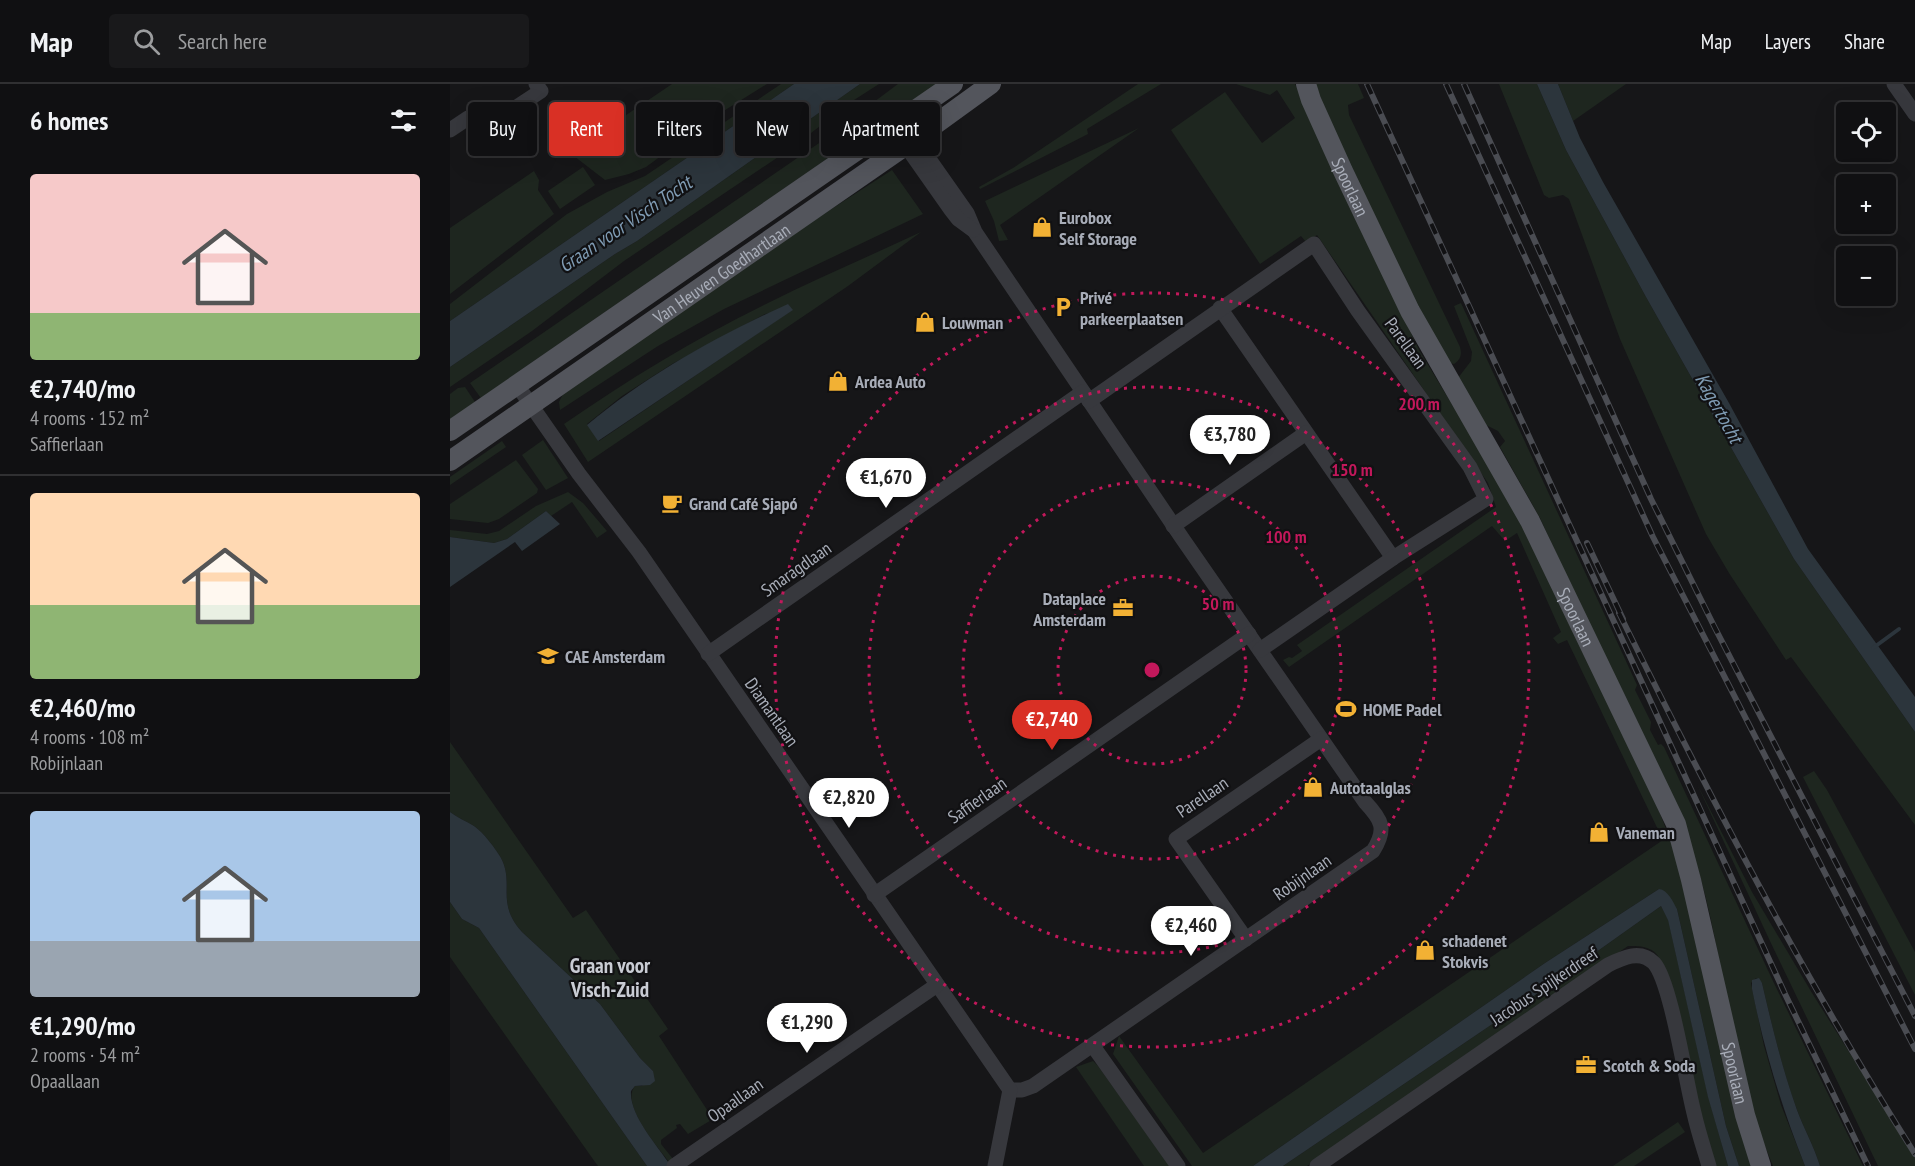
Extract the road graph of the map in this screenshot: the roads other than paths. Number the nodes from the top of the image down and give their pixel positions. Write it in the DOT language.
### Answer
graph roads {
  1 [pos="536,84"];
  2 [pos="953,84"];
  3 [pos="991,84"];
  4 [pos="1894,84"];
  5 [pos="1305,89"];
  6 [pos="926,102"];
  7 [pos="1915,114"];
  8 [pos="940,121"];
  9 [pos="450,130"];
  10 [pos="847,156"];
  11 [pos="891,156"];
  12 [pos="920,156"];
  13 [pos="1220,308"];
  14 [pos="517,384"];
  15 [pos="1086,397"];
  16 [pos="530,405"];
  17 [pos="450,431"];
  18 [pos="1306,433"];
  19 [pos="450,461"];
  20 [pos="1173,526"];
  21 [pos="1393,558"];
  22 [pos="1250,634"];
  23 [pos="1260,650"];
  24 [pos="708,654"];
  25 [pos="1322,739"];
  26 [pos="874,895"];
  27 [pos="1245,939"];
  28 [pos="937,985"];
  29 [pos="1094,1046"];
  30 [pos="1010,1090"];
  31 [pos="674,1166"];
  32 [pos="995,1166"];
  33 [pos="1178,1166"];
  34 [pos="1317,1166"];
  35 [pos="1709,1166"];
  36 [pos="1761,1166"];
  1 -- 9 [label="street"];
  2 -- 6 [label="main road, Van Heuven Goedhartlaan"];
  3 -- 8 [label="main road, Van Heuven Goedhartlaan"];
  4 -- 7 [label="street"];
  5 -- 36 [label="main road, Spoorlaan"];
  10 -- 14 [label="main road, Van Heuven Goedhartlaan"];
  11 -- 16 [label="main road, Van Heuven Goedhartlaan"];
  12 -- 15 [label="street"];
  13 -- 15 [label="street, Parellaan"];
  13 -- 18 [label="street"];
  13 -- 21 [label="street, Parellaan"];
  14 -- 16 [label="street, Diamantlaan"];
  14 -- 17 [label="main road, Van Heuven Goedhartlaan"];
  15 -- 20 [label="street"];
  15 -- 24 [label="street, Smaragdlaan"];
  16 -- 19 [label="main road, Van Heuven Goedhartlaan"];
  16 -- 24 [label="street, Diamantlaan"];
  18 -- 20 [label="street"];
  18 -- 21 [label="street"];
  20 -- 22 [label="street"];
  21 -- 23 [label="street, Parellaan"];
  22 -- 23 [label="street"];
  22 -- 26 [label="street, Saffierlaan"];
  23 -- 25 [label="street"];
  24 -- 26 [label="street, Diamantlaan"];
  25 -- 27 [label="street, Robijnlaan"];
  25 -- 27 [label="street, Parellaan"];
  26 -- 28 [label="street, Diamantlaan"];
  27 -- 29 [label="street, Robijnlaan"];
  28 -- 30 [label="street, Diamantlaan"];
  28 -- 31 [label="street, Opaallaan"];
  29 -- 30 [label="street, Robijnlaan"];
  29 -- 33 [label="street"];
  30 -- 32 [label="street"];
  34 -- 35 [label="street, Jacobus Spijkerdreef"];
}
